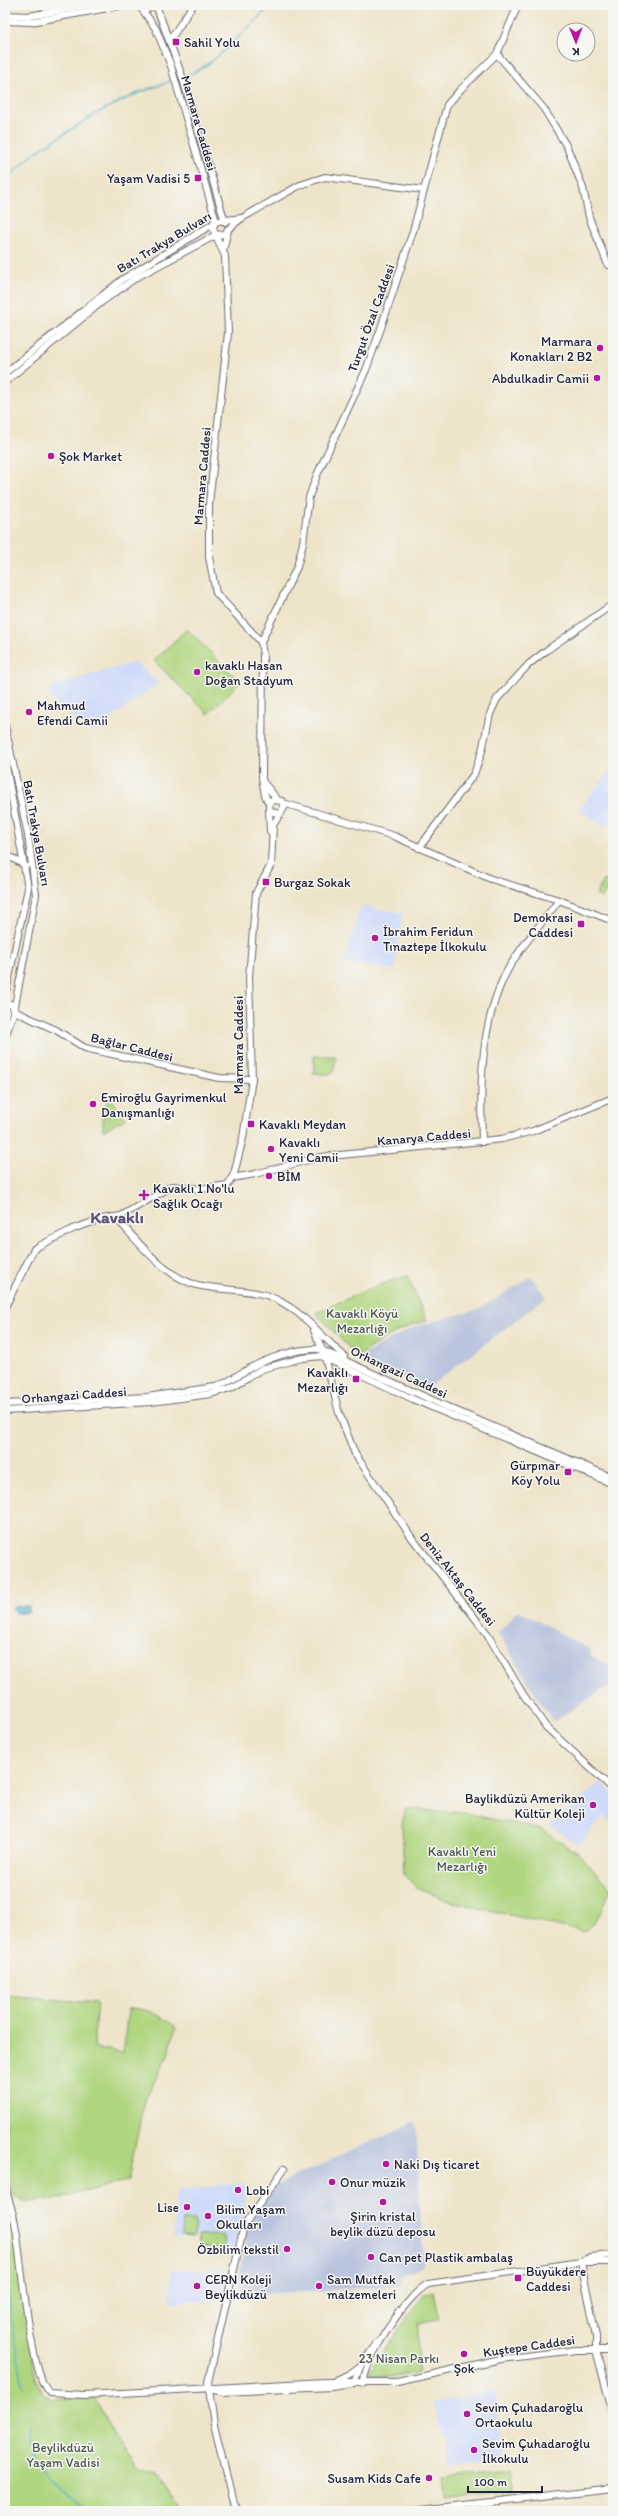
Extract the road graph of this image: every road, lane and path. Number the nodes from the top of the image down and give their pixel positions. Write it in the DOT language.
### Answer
graph roads {
  1 [pos="90,5"];
  2 [pos="124,5"];
  3 [pos="153,5"];
  4 [pos="156,5"];
  5 [pos="192,5"];
  6 [pos="518,5"];
  7 [pos="140,6"];
  8 [pos="515,8"];
  9 [pos="5,18"];
  10 [pos="170,40"];
  11 [pos="497,54"];
  12 [pos="424,190"];
  13 [pos="242,218"];
  14 [pos="223,221"];
  15 [pos="214,224"];
  16 [pos="228,229"];
  17 [pos="216,235"];
  18 [pos="223,250"];
  19 [pos="608,265"];
  20 [pos="5,373"];
  21 [pos="5,382"];
  22 [pos="613,604"];
  23 [pos="261,642"];
  24 [pos="5,726"];
  25 [pos="5,760"];
  26 [pos="263,782"];
  27 [pos="277,799"];
  28 [pos="283,803"];
  29 [pos="269,806"];
  30 [pos="291,807"];
  31 [pos="281,812"];
  32 [pos="271,833"];
  33 [pos="419,848"];
  34 [pos="5,854"];
  35 [pos="25,866"];
  36 [pos="34,868"];
  37 [pos="559,900"];
  38 [pos="613,921"];
  39 [pos="5,996"];
  40 [pos="5,1004"];
  41 [pos="14,1011"];
  42 [pos="5,1014"];
  43 [pos="5,1037"];
  44 [pos="252,1080"];
  45 [pos="613,1098"];
  46 [pos="482,1142"];
  47 [pos="232,1178"];
  48 [pos="116,1218"];
  49 [pos="5,1307"];
  50 [pos="314,1330"];
  51 [pos="308,1349"];
  52 [pos="322,1349"];
  53 [pos="325,1357"];
  54 [pos="349,1361"];
  55 [pos="413,1392"];
  56 [pos="409,1398"];
  57 [pos="5,1404"];
  58 [pos="5,1411"];
  59 [pos="464,1418"];
  60 [pos="599,1476"];
  61 [pos="613,1478"];
  62 [pos="613,1484"];
  63 [pos="613,1789"];
  64 [pos="284,2169"];
  65 [pos="5,2187"];
  66 [pos="613,2255"];
  67 [pos="581,2262"];
  68 [pos="613,2262"];
  69 [pos="382,2338"];
  70 [pos="596,2350"];
  71 [pos="613,2350"];
  72 [pos="362,2364"];
  73 [pos="325,2382"];
  74 [pos="354,2383"];
  75 [pos="364,2383"];
  76 [pos="209,2389"];
  77 [pos="613,2414"];
  78 [pos="613,2488"];
  79 [pos="238,2511"];
  80 [pos="412,2511"];
  1 -- 9 [label="street"];
  2 -- 9 [label="street"];
  3 -- 7 [label="street"];
  4 -- 10 [label="street, Marmara Caddesi"];
  5 -- 10 [label="street"];
  6 -- 8 [label="street, Turgut Özal Caddesi"];
  7 -- 15 [label="street, Marmara Caddesi"];
  8 -- 11 [label="street, Turgut Özal Caddesi"];
  10 -- 14 [label="street, Marmara Caddesi"];
  11 -- 12 [label="street, Turgut Özal Caddesi"];
  11 -- 19 [label="street"];
  12 -- 13 [label="street"];
  12 -- 23 [label="street, Turgut Özal Caddesi"];
  13 -- 14 [label="street, Batı Trakya Bulvarı"];
  13 -- 16 [label="street, Batı Trakya Bulvarı"];
  14 -- 15 [label="street, Batı Trakya Bulvarı"];
  14 -- 16 [label="street, Marmara Caddesi"];
  15 -- 17 [label="street, Marmara Caddesi"];
  15 -- 20 [label="street, Batı Trakya Bulvarı"];
  16 -- 17 [label="street, Batı Trakya Bulvarı"];
  16 -- 18 [label="street, Marmara Caddesi"];
  17 -- 18 [label="street, Marmara Caddesi"];
  17 -- 21 [label="street, Batı Trakya Bulvarı"];
  18 -- 23 [label="street, Marmara Caddesi"];
  22 -- 33 [label="street"];
  23 -- 26 [label="street, Marmara Caddesi"];
  24 -- 36 [label="street, Batı Trakya Bulvarı"];
  25 -- 35 [label="street, Batı Trakya Bulvarı"];
  26 -- 27 [label="street"];
  26 -- 29 [label="street, Marmara Caddesi"];
  27 -- 28 [label="street"];
  27 -- 29 [label="street"];
  28 -- 30 [label="street"];
  28 -- 31 [label="street"];
  29 -- 31 [label="street"];
  29 -- 32 [label="street, Marmara Caddesi"];
  30 -- 31 [label="street"];
  30 -- 33 [label="street"];
  31 -- 32 [label="street, Marmara Caddesi"];
  32 -- 44 [label="street, Marmara Caddesi"];
  33 -- 37 [label="street"];
  34 -- 35 [label="street"];
  35 -- 36 [label="street"];
  35 -- 39 [label="street, Batı Trakya Bulvarı"];
  36 -- 41 [label="street, Batı Trakya Bulvarı"];
  37 -- 38 [label="street"];
  37 -- 46 [label="street"];
  40 -- 41 [label="street, Bağlar Caddesi"];
  41 -- 42 [label="street"];
  41 -- 43 [label="street, Batı Trakya Bulvarı"];
  41 -- 44 [label="street, Bağlar Caddesi"];
  44 -- 47 [label="street, Marmara Caddesi"];
  45 -- 46 [label="street, Kanarya Caddesi"];
  46 -- 47 [label="street, Kanarya Caddesi"];
  47 -- 48 [label="street"];
  48 -- 49 [label="street"];
  48 -- 50 [label="street"];
  50 -- 51 [label="street"];
  50 -- 52 [label="street, Deniz Aktaş Caddesi"];
  50 -- 54 [label="street"];
  51 -- 52 [label="street, Orhangazi Caddesi"];
  51 -- 57 [label="street, Orhangazi Caddesi"];
  52 -- 53 [label="street, Deniz Aktaş Caddesi"];
  52 -- 54 [label="street, Orhangazi Caddesi"];
  53 -- 56 [label="street, Orhangazi Caddesi"];
  53 -- 58 [label="street, Orhangazi Caddesi"];
  53 -- 63 [label="street, Deniz Aktaş Caddesi"];
  54 -- 55 [label="street, Orhangazi Caddesi"];
  55 -- 56 [label="street"];
  55 -- 59 [label="street, Orhangazi Caddesi"];
  56 -- 59 [label="street, Orhangazi Caddesi"];
  59 -- 60 [label="street, Orhangazi Caddesi"];
  60 -- 61 [label="street, Orhangazi Caddesi"];
  60 -- 62 [label="street, Orhangazi Caddesi"];
  64 -- 76 [label="street"];
  65 -- 76 [label="street"];
  66 -- 67 [label="street"];
  67 -- 68 [label="street"];
  67 -- 69 [label="street"];
  67 -- 70 [label="street"];
  69 -- 72 [label="street"];
  69 -- 75 [label="street"];
  70 -- 71 [label="street, Kuştepe Caddesi"];
  70 -- 75 [label="street, Kuştepe Caddesi"];
  70 -- 77 [label="street"];
  72 -- 73 [label="street"];
  72 -- 74 [label="street"];
  73 -- 74 [label="street"];
  73 -- 76 [label="street"];
  74 -- 75 [label="street, Kuştepe Caddesi"];
  74 -- 76 [label="street"];
  76 -- 79 [label="street"];
  78 -- 80 [label="street"];
}
